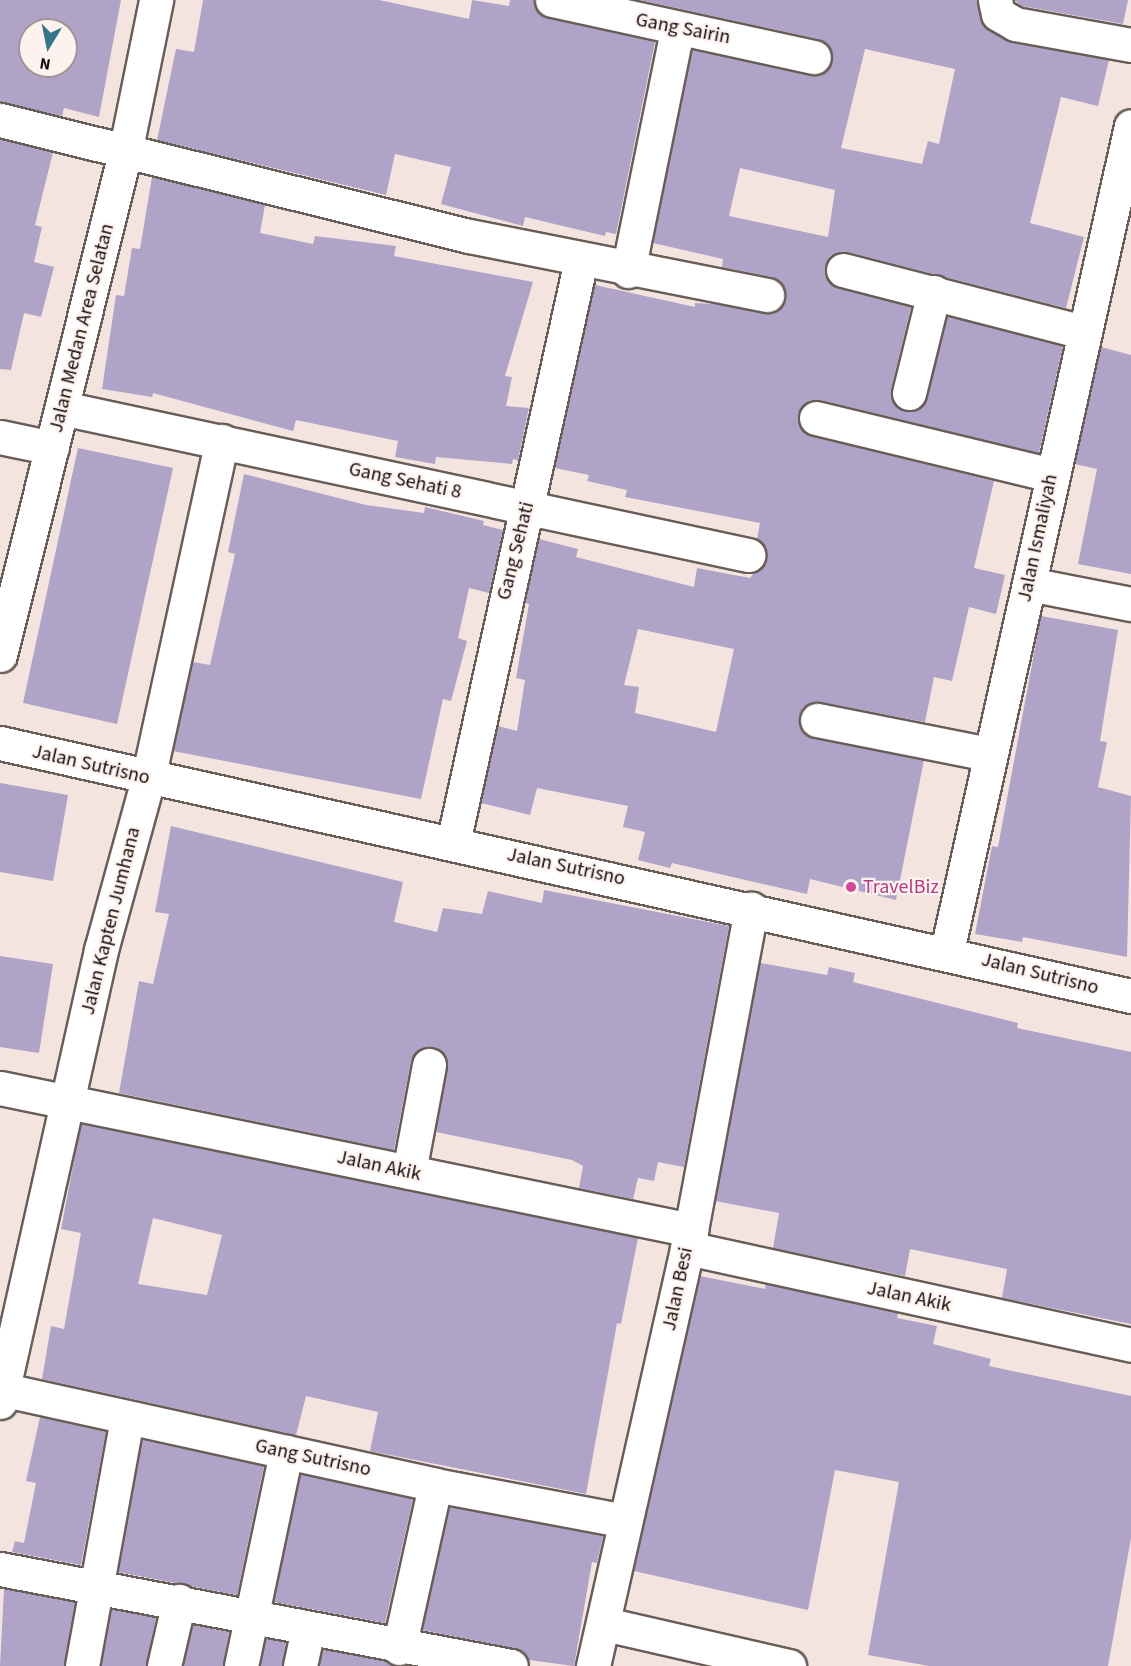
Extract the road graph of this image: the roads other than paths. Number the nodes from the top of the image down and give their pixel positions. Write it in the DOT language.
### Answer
graph roads {
  1 [pos="156,0"];
  2 [pos="552,0"];
  3 [pos="995,0"];
  4 [pos="677,30"];
  5 [pos="1131,45"];
  6 [pos="814,57"];
  7 [pos="0,120"];
  8 [pos="1131,126"];
  9 [pos="126,148"];
  10 [pos="581,260"];
  11 [pos="843,270"];
  12 [pos="628,271"];
  13 [pos="934,292"];
  14 [pos="767,295"];
  15 [pos="1082,332"];
  16 [pos="909,393"];
  17 [pos="62,408"];
  18 [pos="816,418"];
  19 [pos="0,437"];
  20 [pos="222,441"];
  21 [pos="52,448"];
  22 [pos="1051,475"];
  23 [pos="526,507"];
  24 [pos="748,555"];
  25 [pos="1029,584"];
  26 [pos="1131,604"];
  27 [pos="0,655"];
  28 [pos="818,720"];
  29 [pos="0,743"];
  30 [pos="989,754"];
  31 [pos="148,779"];
  32 [pos="453,843"];
  33 [pos="751,909"];
  34 [pos="947,951"];
  35 [pos="1131,996"];
  36 [pos="429,1065"];
  37 [pos="0,1088"];
  38 [pos="68,1102"];
  39 [pos="409,1172"];
  40 [pos="689,1239"];
  41 [pos="1131,1345"];
  42 [pos="1,1394"];
  43 [pos="127,1419"];
  44 [pos="286,1452"];
  45 [pos="435,1485"];
  46 [pos="625,1521"];
  47 [pos="0,1569"];
  48 [pos="98,1587"];
  49 [pos="179,1601"];
  50 [pos="253,1616"];
  51 [pos="605,1624"];
  52 [pos="308,1629"];
  53 [pos="399,1648"];
  54 [pos="82,1666"];
  55 [pos="164,1666"];
  56 [pos="241,1666"];
  57 [pos="300,1666"];
  58 [pos="512,1666"];
  59 [pos="593,1666"];
  60 [pos="789,1666"];
  1 -- 9 [label="street, Jalan Medan Area Selatan"];
  2 -- 4 [label="street, Gang Sairin"];
  3 -- 5 [label="street"];
  4 -- 6 [label="street, Gang Sairin"];
  4 -- 12 [label="street"];
  7 -- 9 [label="street"];
  8 -- 15 [label="street, Jalan Ismaliyah"];
  9 -- 10 [label="street"];
  9 -- 17 [label="street, Jalan Medan Area Selatan"];
  10 -- 12 [label="street"];
  10 -- 23 [label="street, Gang Sehati"];
  11 -- 13 [label="street"];
  12 -- 14 [label="street"];
  13 -- 15 [label="street"];
  13 -- 16 [label="street"];
  15 -- 22 [label="street, Jalan Ismaliyah"];
  17 -- 20 [label="street, Gang Sehati 8"];
  17 -- 21 [label="street, Jalan Medan Area Selatan"];
  18 -- 22 [label="street"];
  19 -- 21 [label="street"];
  20 -- 23 [label="street, Gang Sehati 8"];
  20 -- 31 [label="street, Jalan Kapten Jumhana"];
  21 -- 27 [label="street, Jalan Medan Area Selatan"];
  22 -- 25 [label="street, Jalan Ismaliyah"];
  23 -- 24 [label="street, Gang Sehati 8"];
  23 -- 32 [label="street, Gang Sehati"];
  25 -- 26 [label="street"];
  25 -- 30 [label="street, Jalan Ismaliyah"];
  28 -- 30 [label="street"];
  29 -- 31 [label="street, Jalan Sutrisno"];
  30 -- 34 [label="street, Jalan Ismaliyah"];
  31 -- 32 [label="street, Jalan Sutrisno"];
  31 -- 38 [label="street, Jalan Kapten Jumhana"];
  32 -- 33 [label="street, Jalan Sutrisno"];
  33 -- 34 [label="street, Jalan Sutrisno"];
  33 -- 40 [label="street, Jalan Besi"];
  34 -- 35 [label="street, Jalan Sutrisno"];
  36 -- 39 [label="street"];
  37 -- 38 [label="street, Jalan Akik"];
  38 -- 39 [label="street, Jalan Akik"];
  38 -- 42 [label="street, Jalan Kapten Jumhana"];
  39 -- 40 [label="street, Jalan Akik"];
  40 -- 41 [label="street, Jalan Akik"];
  40 -- 46 [label="street, Jalan Besi"];
  42 -- 43 [label="street, Gang Sutrisno"];
  43 -- 44 [label="street, Gang Sutrisno"];
  43 -- 48 [label="street"];
  44 -- 45 [label="street, Gang Sutrisno"];
  44 -- 50 [label="street"];
  45 -- 46 [label="street, Gang Sutrisno"];
  45 -- 53 [label="street"];
  46 -- 51 [label="street, Jalan Besi"];
  47 -- 48 [label="street"];
  48 -- 49 [label="street"];
  48 -- 54 [label="street"];
  49 -- 50 [label="street"];
  49 -- 55 [label="street"];
  50 -- 52 [label="street"];
  50 -- 56 [label="street"];
  51 -- 59 [label="street, Jalan Besi"];
  51 -- 60 [label="street"];
  52 -- 53 [label="street"];
  52 -- 57 [label="street"];
  53 -- 58 [label="street"];
}
